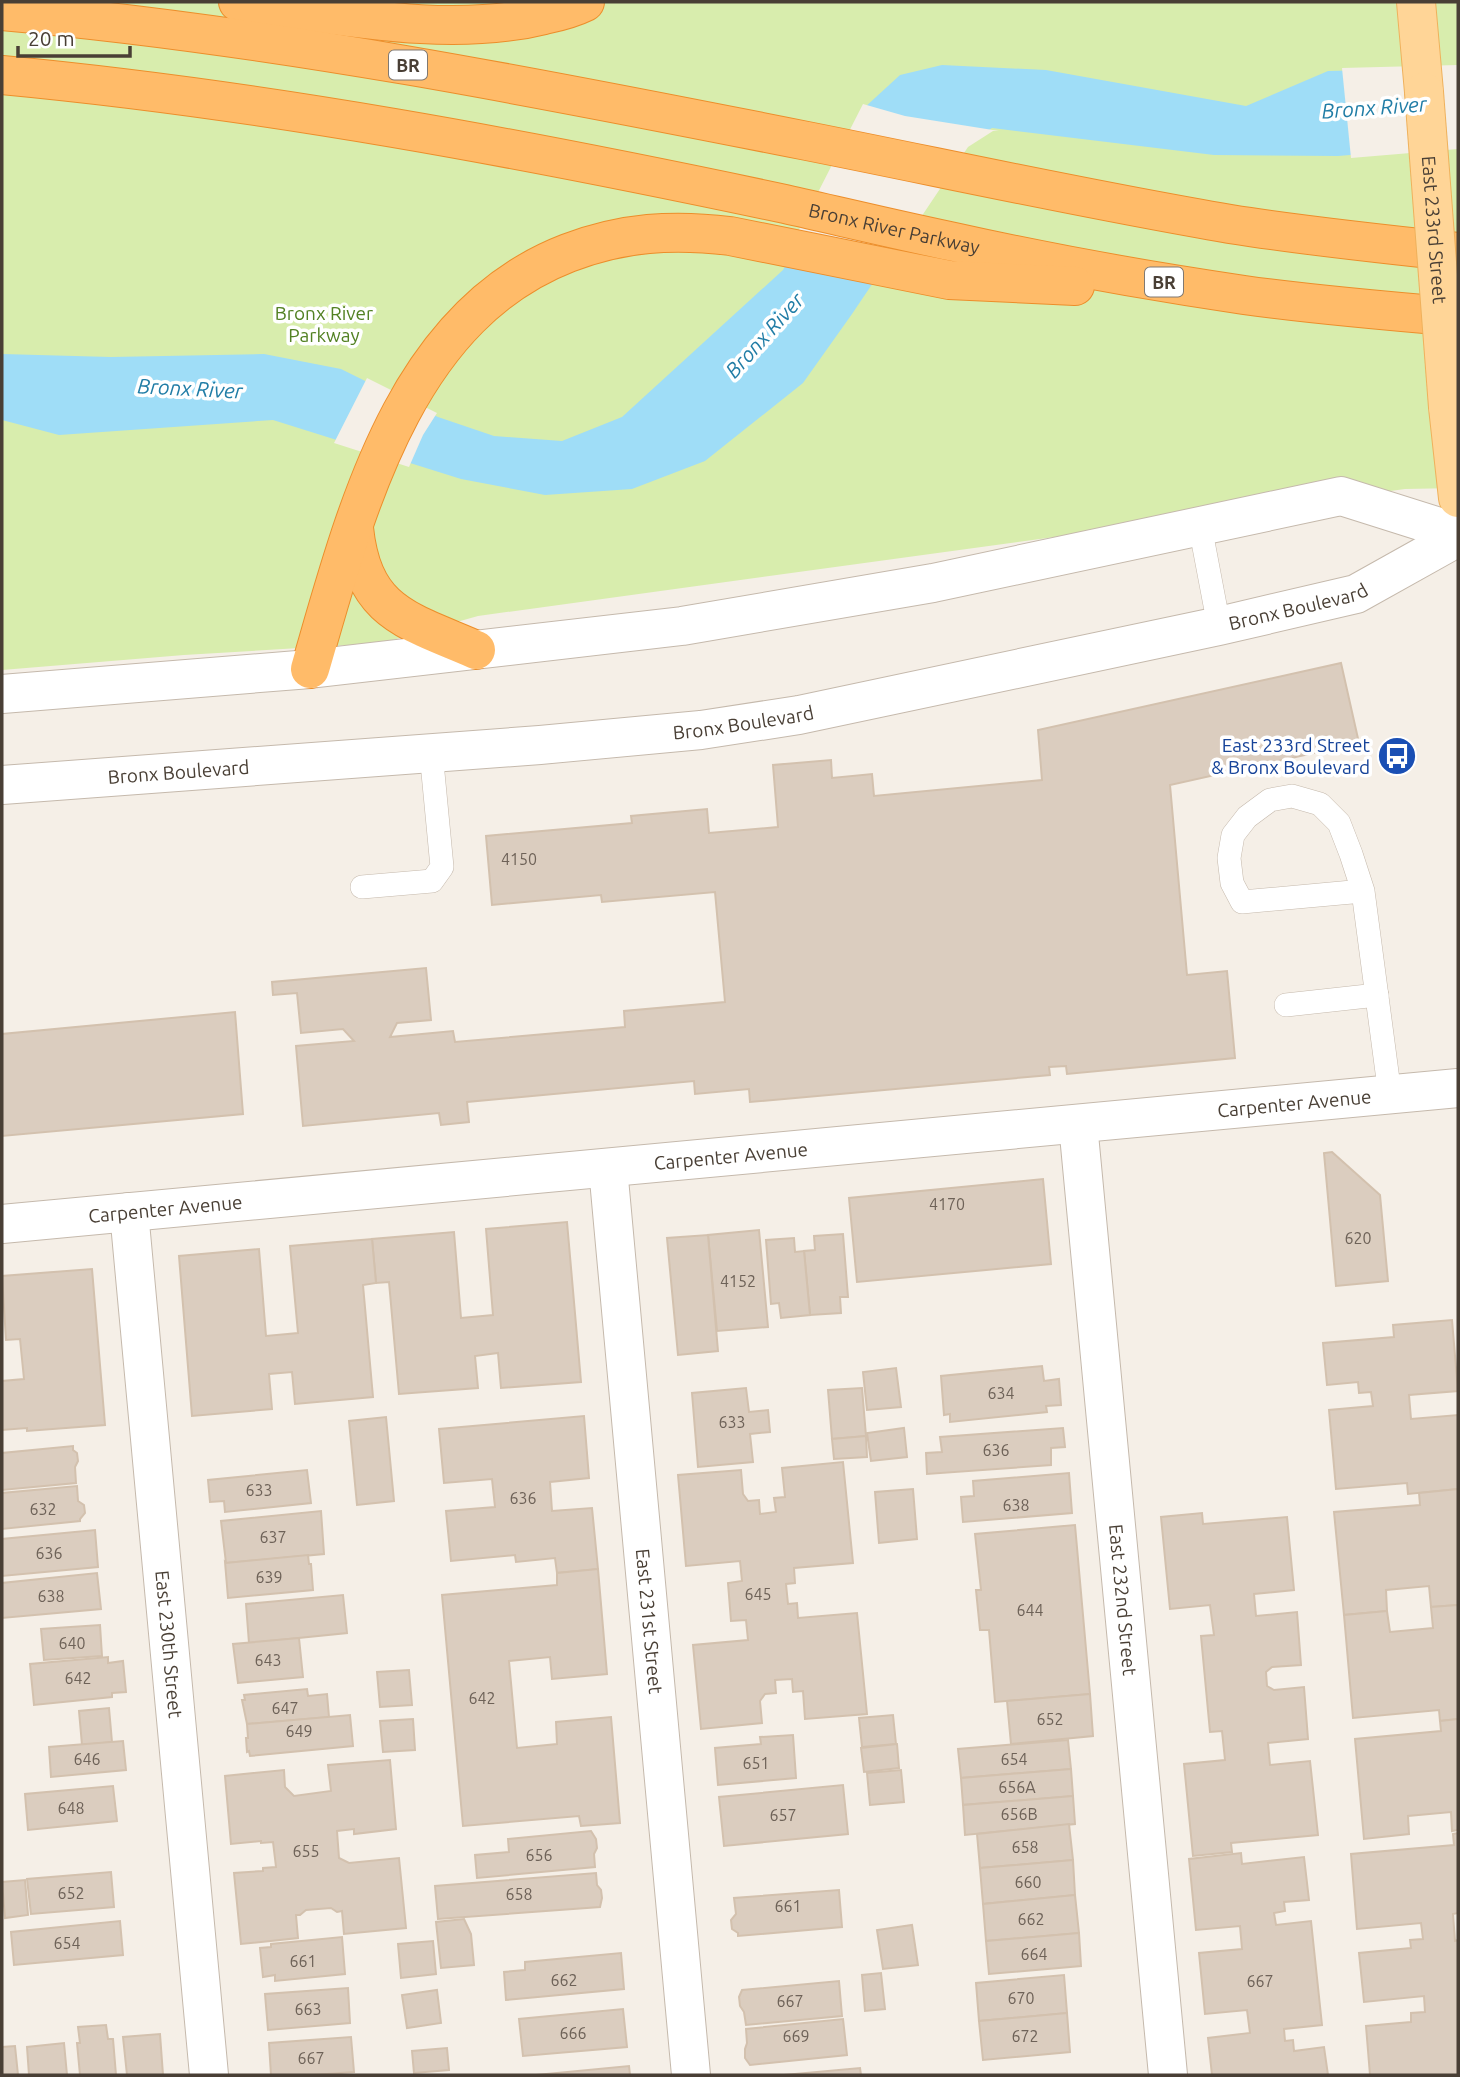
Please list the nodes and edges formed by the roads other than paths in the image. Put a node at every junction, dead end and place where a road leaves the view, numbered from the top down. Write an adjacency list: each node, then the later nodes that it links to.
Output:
1 (238, 2): 2 (highway)
2 (585, 2)
3 (1416, 2): 9 (main road, East 233rd Street, bridge)
4 (2, 11): 6 (highway, BR)
5 (2, 75): 7 (highway, Bronx River Parkway / BR)
6 (1458, 252)
7 (1246, 295): 8 (highway, Bronx River Parkway / BR); 11 (highway)
8 (1458, 317)
9 (1458, 498)
10 (1200, 526): 12 (street, Bronx Boulevard); 13 (lane); 14 (street, Bronx Boulevard)
11 (354, 527): 14 (highway); 15 (highway)
12 (1458, 535): 13 (street, Bronx Boulevard)
13 (1219, 625): 17 (street, Bronx Boulevard)
14 (476, 650): 15 (street, Bronx Boulevard)
15 (310, 669): 16 (street, Bronx Boulevard)
16 (2, 695)
17 (431, 752): 18 (street, Bronx Boulevard); 19 (lane)
18 (2, 785)
19 (362, 887)
20 (1363, 891): 20 (lane); 21 (lane)
21 (1377, 995): 22 (lane); 24 (lane)
22 (1286, 1005)
23 (1458, 1088): 24 (street, Carpenter Avenue)
24 (1390, 1095): 25 (street, Carpenter Avenue)
25 (1078, 1124): 26 (street, Carpenter Avenue); 31 (street, East 232nd Street)
26 (608, 1168): 27 (street, Carpenter Avenue); 30 (street, East 231st Street)
27 (129, 1212): 28 (street, Carpenter Avenue); 29 (street, East 230th Street)
28 (2, 1224)
29 (209, 2075)
30 (691, 2075)
31 (1168, 2075)

